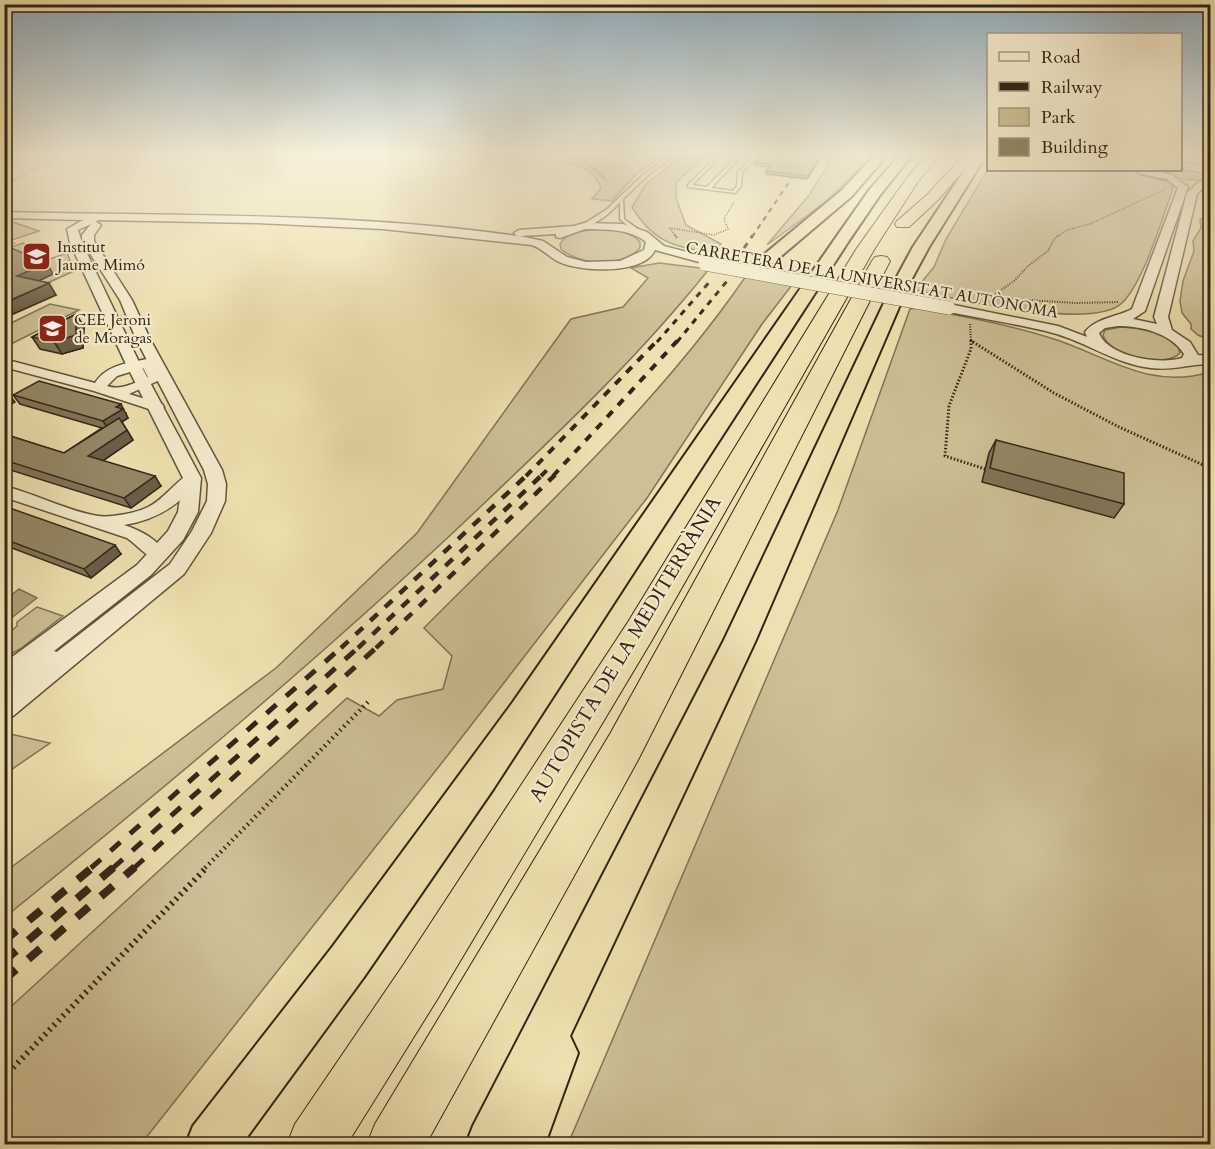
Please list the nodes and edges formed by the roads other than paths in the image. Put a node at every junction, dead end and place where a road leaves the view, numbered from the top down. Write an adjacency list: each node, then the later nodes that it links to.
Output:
1 (613, 208): 18 (lane)
2 (622, 208): 19 (lane)
3 (830, 208): 25 (highway)
4 (864, 208): 52 (highway)
5 (894, 208): 20 (highway)
6 (910, 208): 20 (highway, AUTOPISTA DE LA MEDITERRÀNIA)
7 (915, 208): 20 (highway, AUTOPISTA DE LA MEDITERRÀNIA)
8 (923, 208): 20 (highway)
9 (927, 208): 20 (highway)
10 (956, 208): 20 (highway)
11 (1175, 208): 28 (street)
12 (1188, 208): 30 (street)
13 (4, 210): 14 (street)
14 (38, 211): 16 (street); 17 (street)
15 (4, 215): 17 (street); 26 (street)
16 (140, 216): 17 (street); 18 (street); 22 (street, CARRETERA DE LA UNIVERSITAT AUTÒNOMA); 31 (street)
17 (96, 218): 26 (street); 31 (street)
18 (578, 228): 19 (street); 22 (street)
19 (638, 232): 21 (street, CARRETERA DE LA UNIVERSITAT AUTÒNOMA)
20 (897, 237): 51 (highway); 53 (highway, AUTOPISTA DE LA MEDITERRÀNIA); 54 (highway, AUTOPISTA DE LA MEDITERRÀNIA)
21 (651, 243): 23 (street); 24 (street, CARRETERA DE LA UNIVERSITAT AUTÒNOMA)
22 (549, 249): 23 (street, CARRETERA DE LA UNIVERSITAT AUTÒNOMA)
23 (631, 262): 24 (street, CARRETERA DE LA UNIVERSITAT AUTÒNOMA)
24 (708, 263): 25 (street, CARRETERA DE LA UNIVERSITAT AUTÒNOMA, bridge); 27 (street, CARRETERA DE LA UNIVERSITAT AUTÒNOMA, bridge)
25 (749, 268): 27 (street, CARRETERA DE LA UNIVERSITAT AUTÒNOMA, bridge)
26 (93, 281): 38 (street)
27 (949, 306): 29 (street, CARRETERA DE LA UNIVERSITAT AUTÒNOMA); 33 (street, CARRETERA DE LA UNIVERSITAT AUTÒNOMA)
28 (1117, 322): 29 (street, CARRETERA DE LA UNIVERSITAT AUTÒNOMA); 30 (street)
29 (1102, 324): 33 (street)
30 (1166, 332): 32 (street)
31 (142, 335): 38 (street); 41 (street)
32 (1182, 341): 34 (street); 35 (street)
33 (1103, 348): 35 (street, CARRETERA DE LA UNIVERSITAT AUTÒNOMA)
34 (1210, 349)
35 (1188, 360): 36 (street, CARRETERA DE LA UNIVERSITAT AUTÒNOMA)
36 (1210, 360)
37 (4, 363): 40 (street)
38 (141, 365): 39 (street); 40 (street)
39 (150, 381): 40 (street); 41 (street); 42 (street)
40 (105, 391): 42 (street)
41 (180, 404): 47 (street)
42 (157, 408): 43 (street)
43 (192, 478): 45 (street); 46 (street)
44 (4, 491): 45 (street)
45 (96, 522): 46 (street)
46 (158, 555): 48 (street)
47 (139, 601): 49 (street); 50 (street)
48 (4, 677)
49 (4, 688)
50 (4, 708)
51 (602, 925): 55 (highway); 56 (highway)
52 (211, 1144)
53 (315, 1144)
54 (395, 1144)
55 (491, 1144)
56 (520, 1144)

